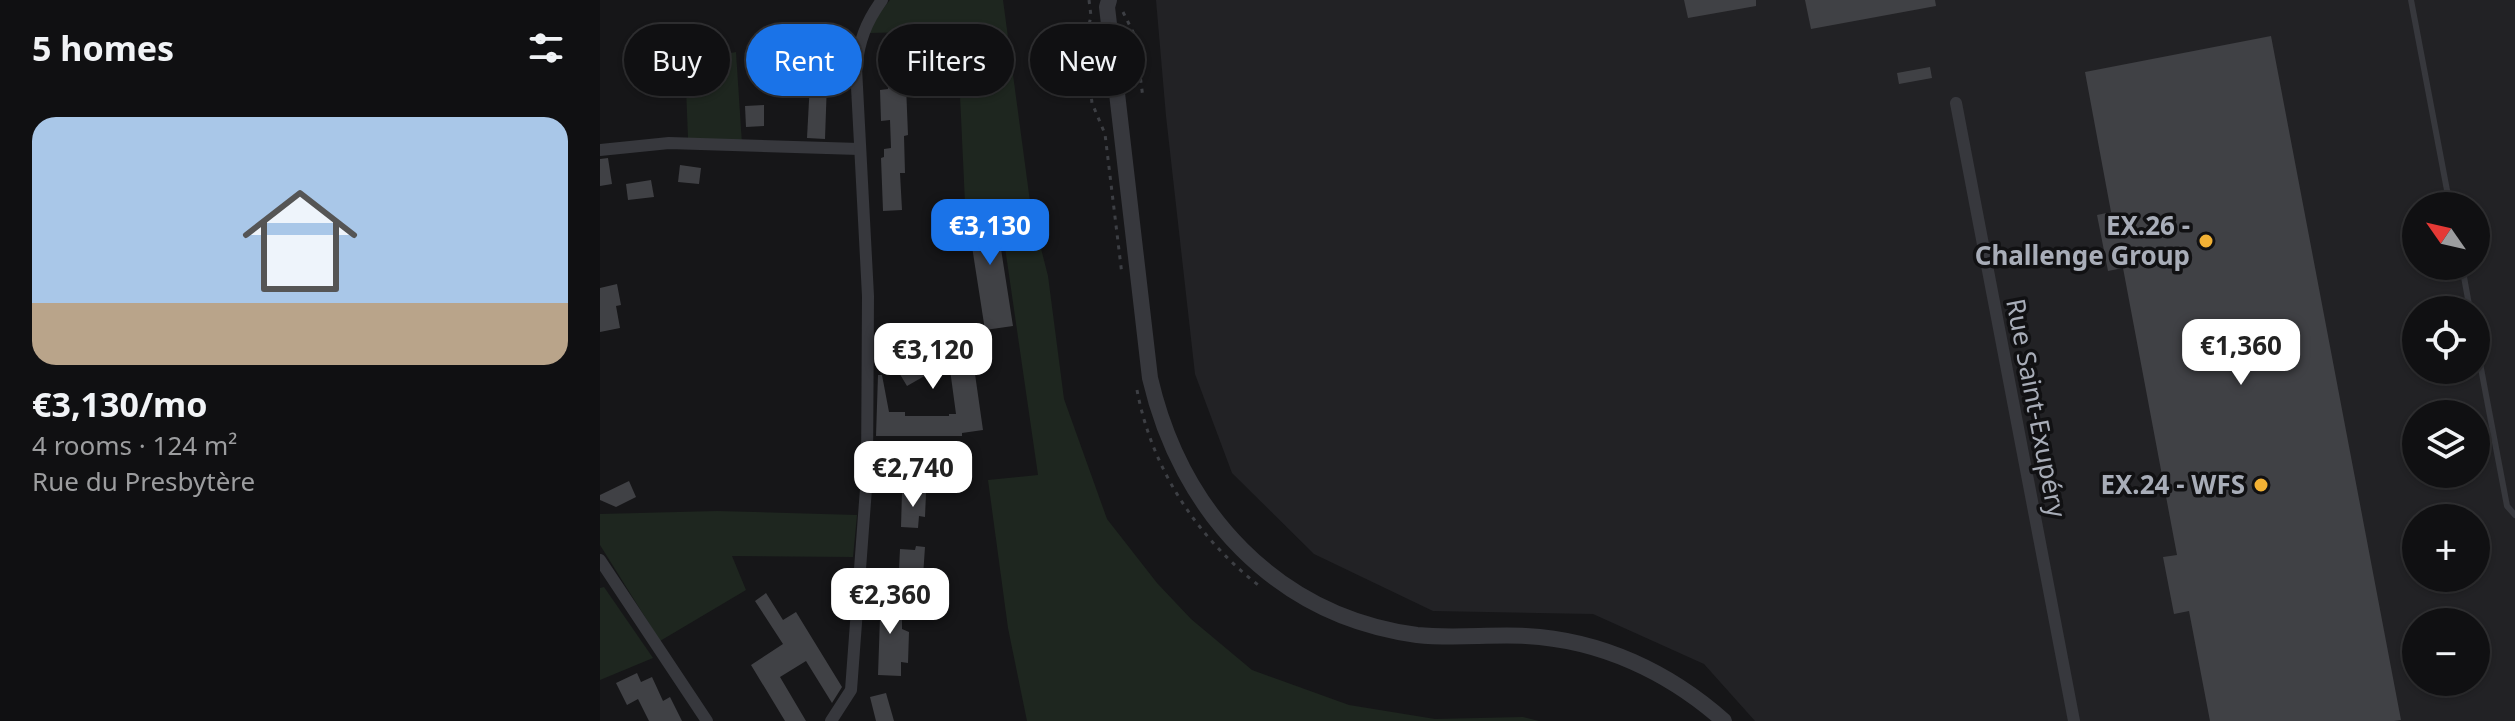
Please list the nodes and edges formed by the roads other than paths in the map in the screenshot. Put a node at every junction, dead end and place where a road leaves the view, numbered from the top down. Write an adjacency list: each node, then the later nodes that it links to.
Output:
1 (882, 0): 5 (street)
2 (2411, 0): 7 (lane)
3 (1109, 2): 13 (street)
4 (1956, 103): 14 (street, Rue Saint-Exupéry)
5 (859, 149): 6 (street); 12 (street)
6 (600, 150)
7 (2447, 192)
8 (2484, 384): 9 (lane)
9 (2515, 515)
10 (600, 560): 11 (street)
11 (707, 721)
12 (831, 721)
13 (1724, 721)
14 (2074, 721)

